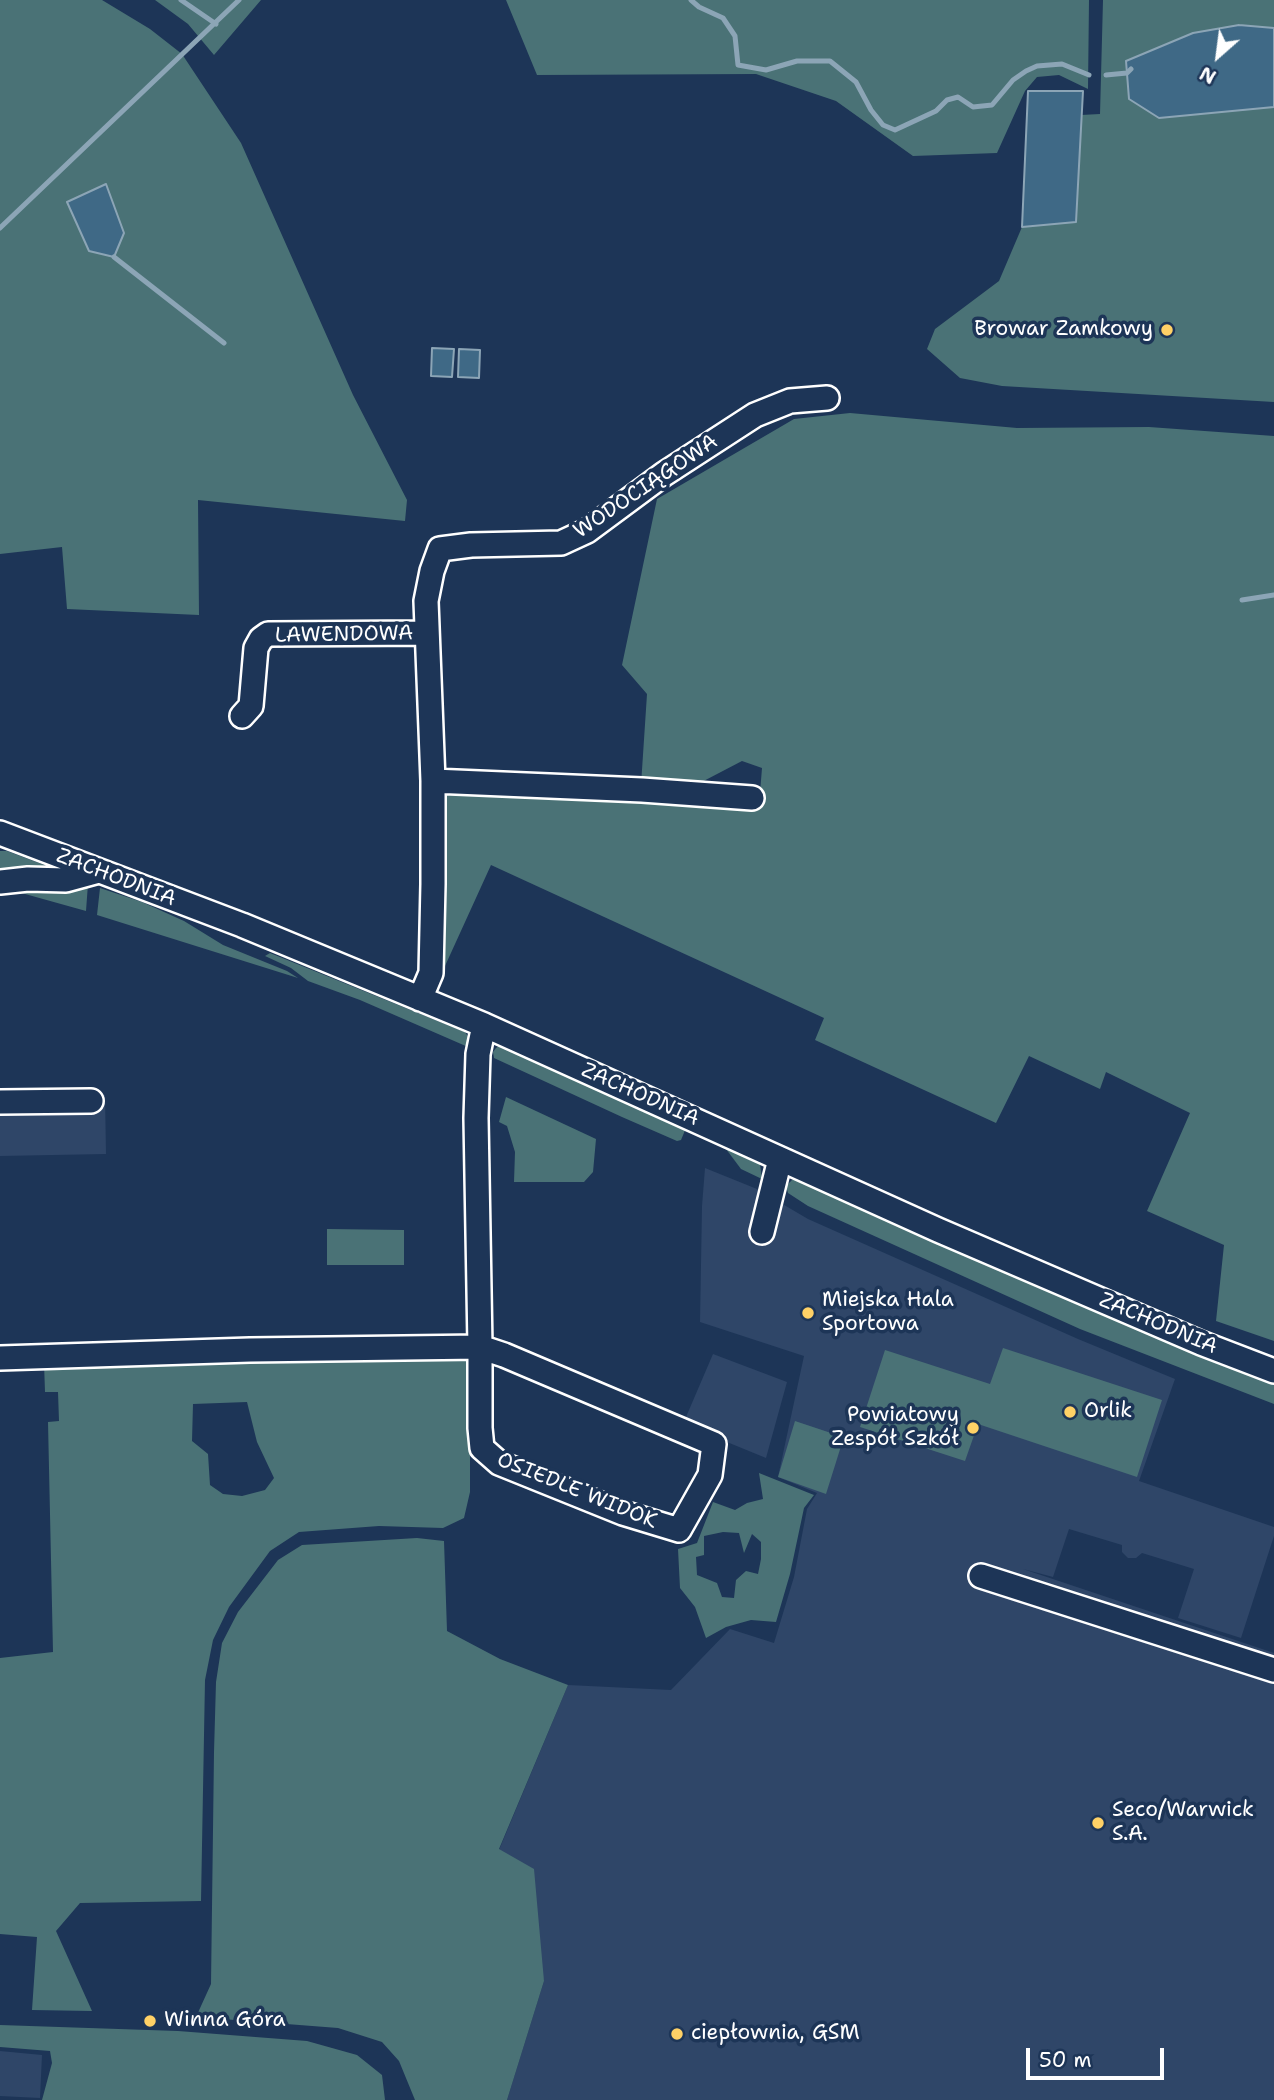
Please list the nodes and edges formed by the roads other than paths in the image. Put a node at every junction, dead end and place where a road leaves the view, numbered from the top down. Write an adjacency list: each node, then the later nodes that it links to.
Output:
1 (827, 398): 2 (street, WODOCIĄGOWA)
2 (427, 634): 3 (street, LAWENDOWA); 4 (street, WODOCIĄGOWA)
3 (242, 716)
4 (433, 781): 5 (street); 9 (street, WODOCIĄGOWA)
5 (752, 798)
6 (0, 833): 7 (street, ZACHODNIA)
7 (99, 871): 8 (street); 9 (street, ZACHODNIA)
8 (0, 882)
9 (420, 999): 10 (street, ZACHODNIA)
10 (484, 1026): 13 (street, ZACHODNIA); 15 (street, OSIEDLE WIDOK)
11 (92, 1101): 12 (street)
12 (0, 1102)
13 (780, 1158): 14 (street); 17 (street, ZACHODNIA)
14 (762, 1232)
15 (480, 1347): 15 (street, OSIEDLE WIDOK); 16 (street, OSIEDLE WIDOK)
16 (0, 1358)
17 (1274, 1371)
18 (981, 1576): 19 (street)
19 (1273, 1669)

